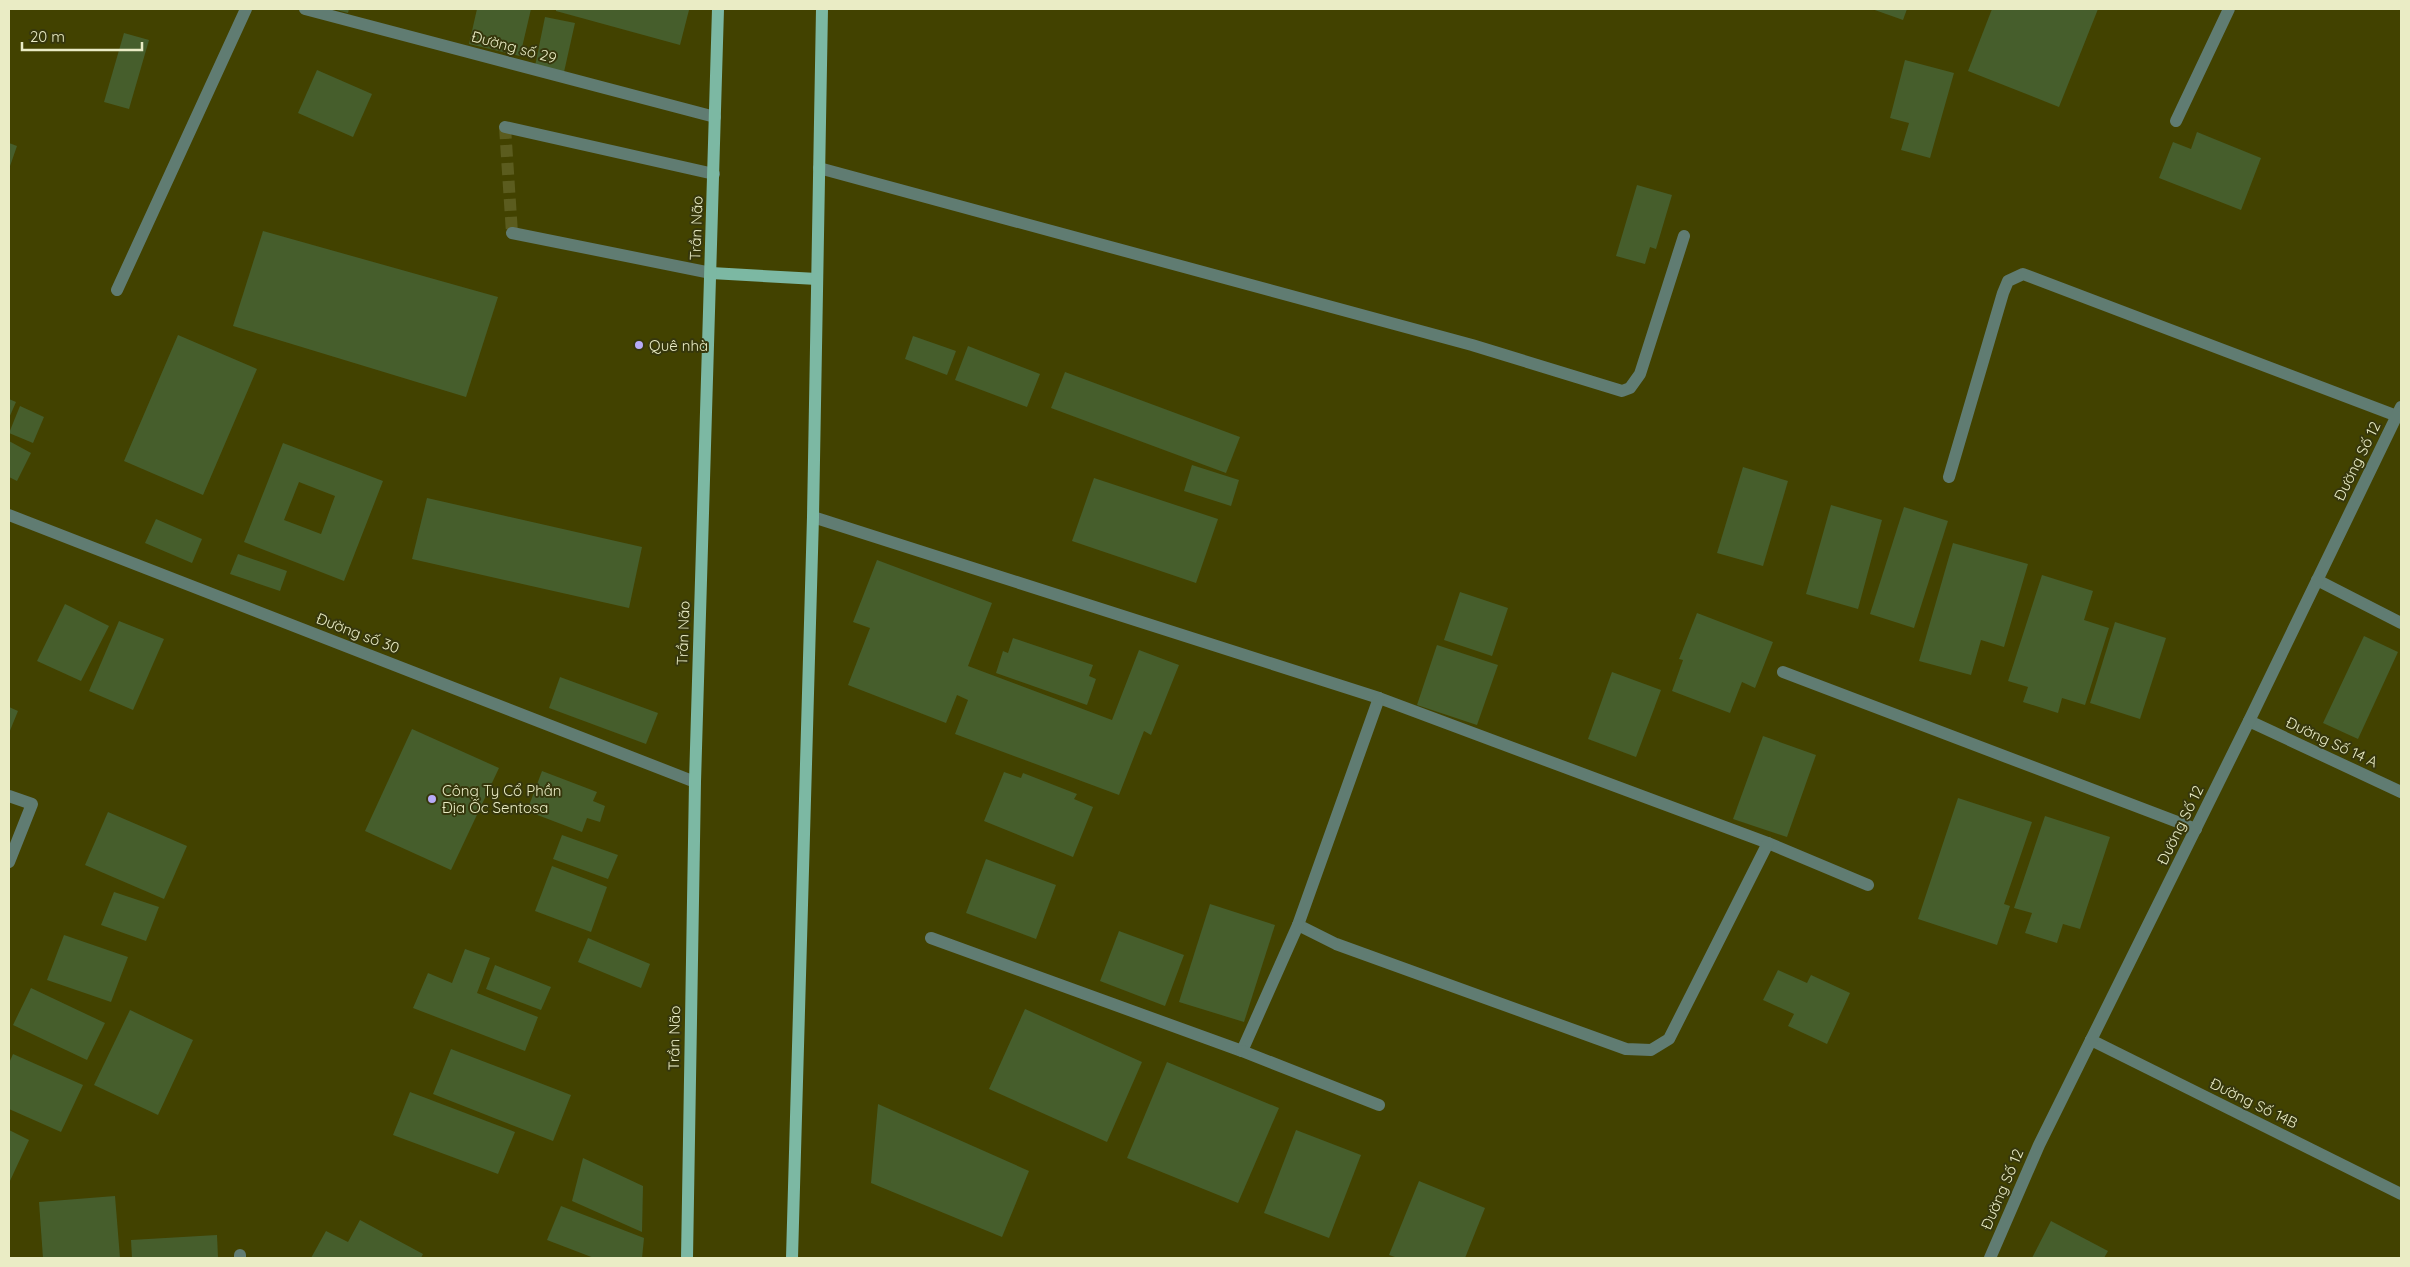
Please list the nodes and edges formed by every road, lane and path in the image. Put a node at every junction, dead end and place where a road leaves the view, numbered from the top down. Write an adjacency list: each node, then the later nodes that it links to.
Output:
1 (246, 9): 15 (street)
2 (305, 9): 6 (street, Đường số 29)
3 (718, 9): 6 (main road, Trần Não)
4 (822, 9): 9 (main road)
5 (2229, 9): 7 (street)
6 (715, 117): 10 (main road, Trần Não)
7 (2176, 121)
8 (505, 127): 10 (street)
9 (819, 168): 12 (street); 14 (main road)
10 (714, 174): 13 (main road, Trần Não)
11 (512, 233): 13 (street)
12 (1684, 236)
13 (711, 273): 14 (main road); 25 (main road, Trần Não)
14 (817, 279): 19 (main road)
15 (117, 290)
16 (2399, 411): 17 (street); 20 (street, Đường Số 12)
17 (1949, 477)
18 (9, 514): 25 (street, Đường số 30)
19 (813, 517): 23 (street); 39 (main road)
20 (2317, 580): 21 (street); 24 (street, Đường Số 12)
21 (2401, 623)
22 (1783, 672): 28 (street)
23 (1379, 698): 29 (street); 32 (street)
24 (2249, 721): 26 (street, Đường Số 14 A); 28 (street, Đường Số 12)
25 (695, 782): 38 (main road, Trần Não)
26 (2401, 792)
27 (9, 796): 30 (street)
28 (2196, 829): 34 (street, Đường Số 12)
29 (1768, 843): 31 (street); 32 (street)
30 (9, 862)
31 (1868, 885)
32 (1298, 925): 35 (street)
33 (931, 938): 35 (street)
34 (2091, 1040): 37 (street, Đường Số 14B); 40 (street, Đường Số 12)
35 (1242, 1051): 36 (street)
36 (1379, 1105)
37 (2401, 1194)
38 (687, 1258)
39 (792, 1258)
40 (1990, 1258)

